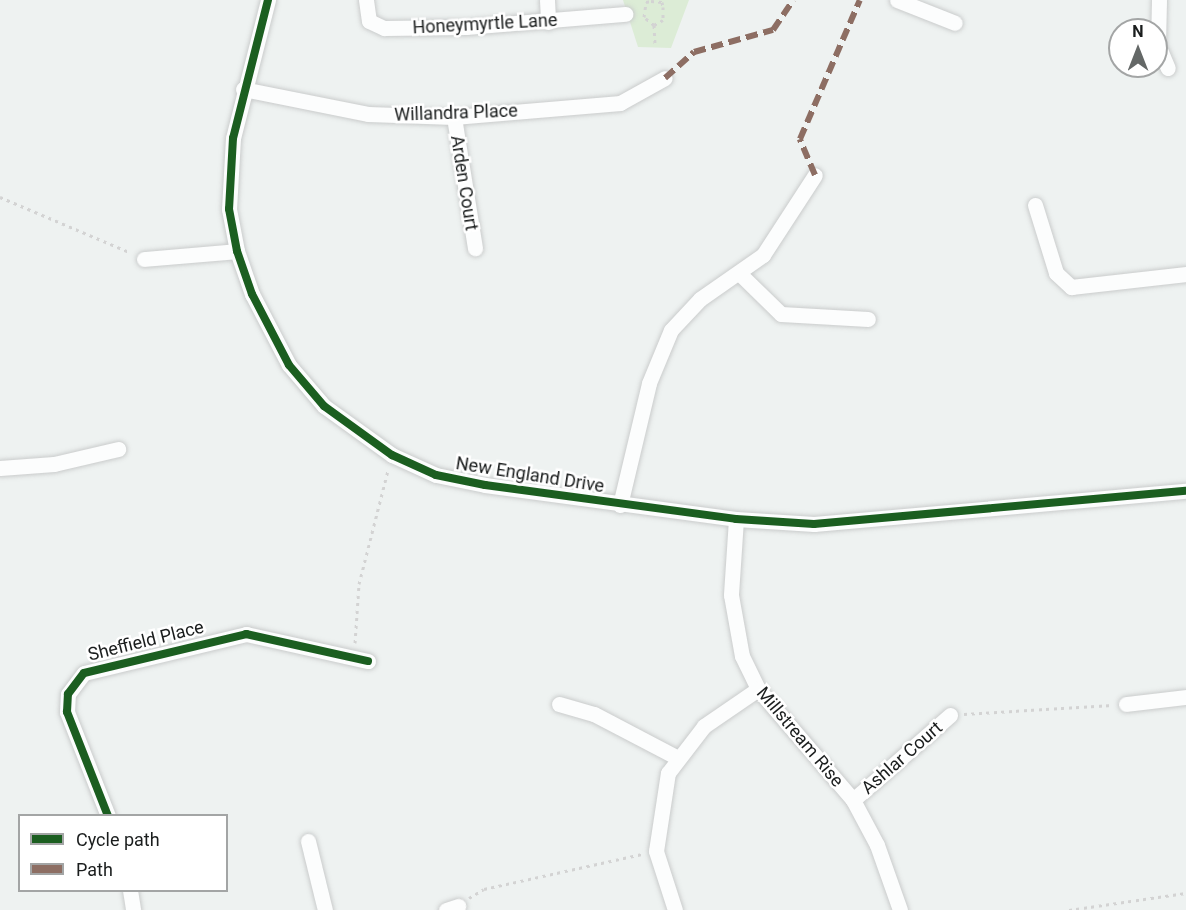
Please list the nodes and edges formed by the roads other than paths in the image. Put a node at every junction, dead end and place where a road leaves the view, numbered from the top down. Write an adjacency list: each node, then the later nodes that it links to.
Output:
1 (268, 0): 11 (street, New England Drive)
2 (366, 0): 8 (street, Honeymyrtle Lane)
3 (547, 0): 8 (street)
4 (897, 0): 9 (street)
5 (1159, 0): 7 (street)
6 (626, 14): 8 (street, Honeymyrtle Lane)
7 (1159, 18)
8 (548, 22)
9 (955, 23)
10 (665, 78): 12 (street, Willandra Place)
11 (243, 88): 12 (street, Willandra Place); 16 (street, New England Drive)
12 (454, 117): 15 (street, Arden Court)
13 (816, 175): 19 (street)
14 (1035, 205): 18 (street)
15 (475, 248)
16 (237, 251): 17 (street); 24 (street, New England Drive)
17 (144, 259)
18 (1186, 274)
19 (741, 275): 20 (street); 24 (street)
20 (868, 319)
21 (118, 449): 22 (street)
22 (0, 468)
23 (1186, 491): 25 (street, New England Drive)
24 (620, 505): 25 (street, New England Drive)
25 (736, 519): 27 (street, Millstream Rise)
26 (361, 660): 34 (street, Sheffield Place)
27 (758, 689): 32 (street); 33 (street, Millstream Rise)
28 (1186, 697): 30 (street)
29 (559, 704): 32 (street)
30 (1126, 704)
31 (950, 715): 33 (street, Ashlar Court)
32 (676, 757): 39 (street)
33 (853, 800): 40 (street, Millstream Rise)
34 (107, 814)
35 (308, 841): 38 (street)
36 (130, 892): 37 (street)
37 (133, 910)
38 (325, 910)
39 (675, 910)
40 (900, 910)

